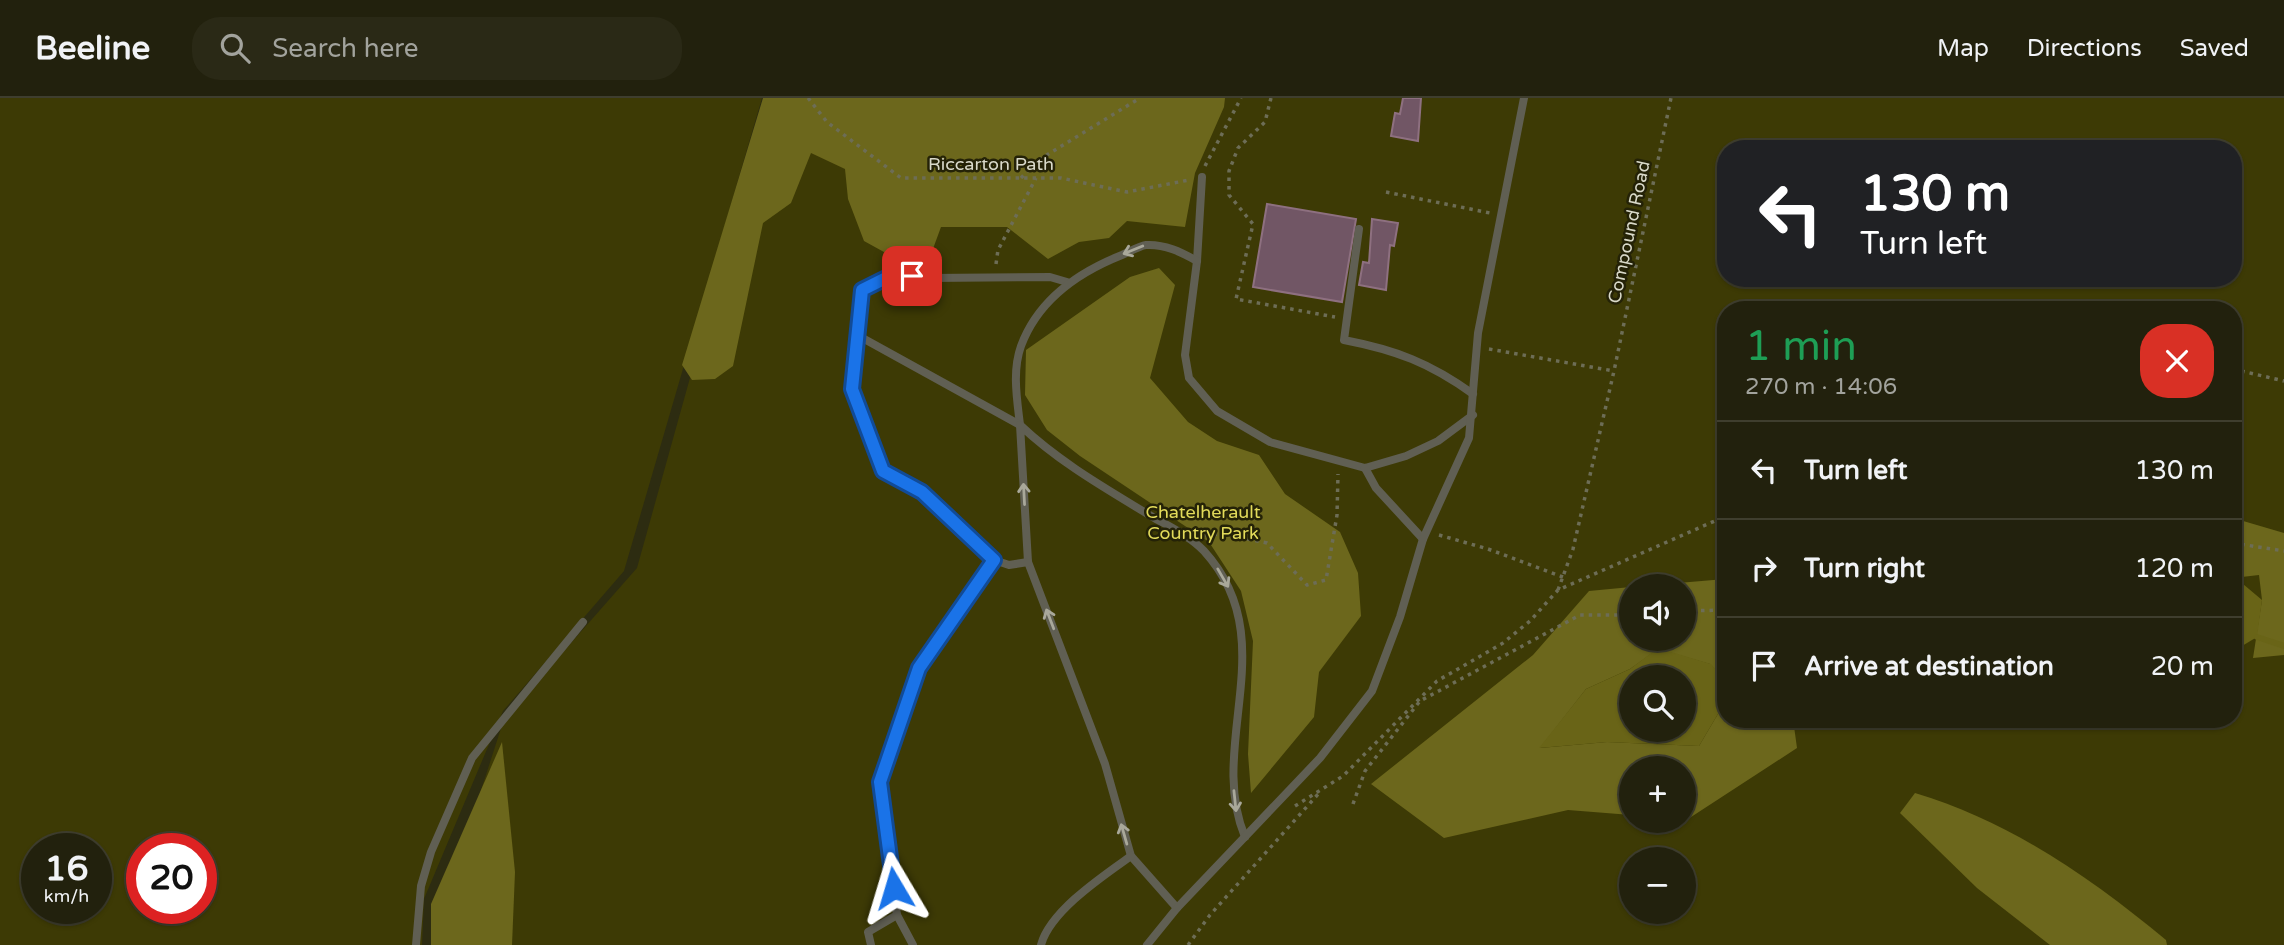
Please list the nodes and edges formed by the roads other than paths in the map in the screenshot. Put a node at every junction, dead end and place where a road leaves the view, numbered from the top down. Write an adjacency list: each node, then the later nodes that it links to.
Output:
1 (1524, 98): 7 (lane)
2 (1202, 177): 4 (lane)
3 (1359, 229): 7 (lane)
4 (1197, 261): 5 (lane, one-way to 5); 10 (lane)
5 (1067, 282): 6 (lane); 9 (lane)
6 (857, 335): 9 (lane); 12 (lane)
7 (1472, 394): 8 (lane)
8 (1473, 415): 10 (lane); 11 (lane)
9 (1020, 425): 13 (lane, one-way to 9); 15 (lane, one-way to 15)
10 (1365, 468): 11 (lane)
11 (1423, 538): 15 (lane)
12 (994, 560): 13 (lane); 18 (lane)
13 (1028, 562): 16 (lane, one-way to 13)
14 (583, 622): 19 (lane)
15 (1245, 837): 17 (lane)
16 (1130, 856): 17 (lane); 22 (lane)
17 (1177, 908): 23 (lane)
18 (897, 915): 20 (lane); 21 (lane)
19 (416, 945)
20 (871, 945)
21 (914, 945)
22 (1041, 945)
23 (1147, 945)

